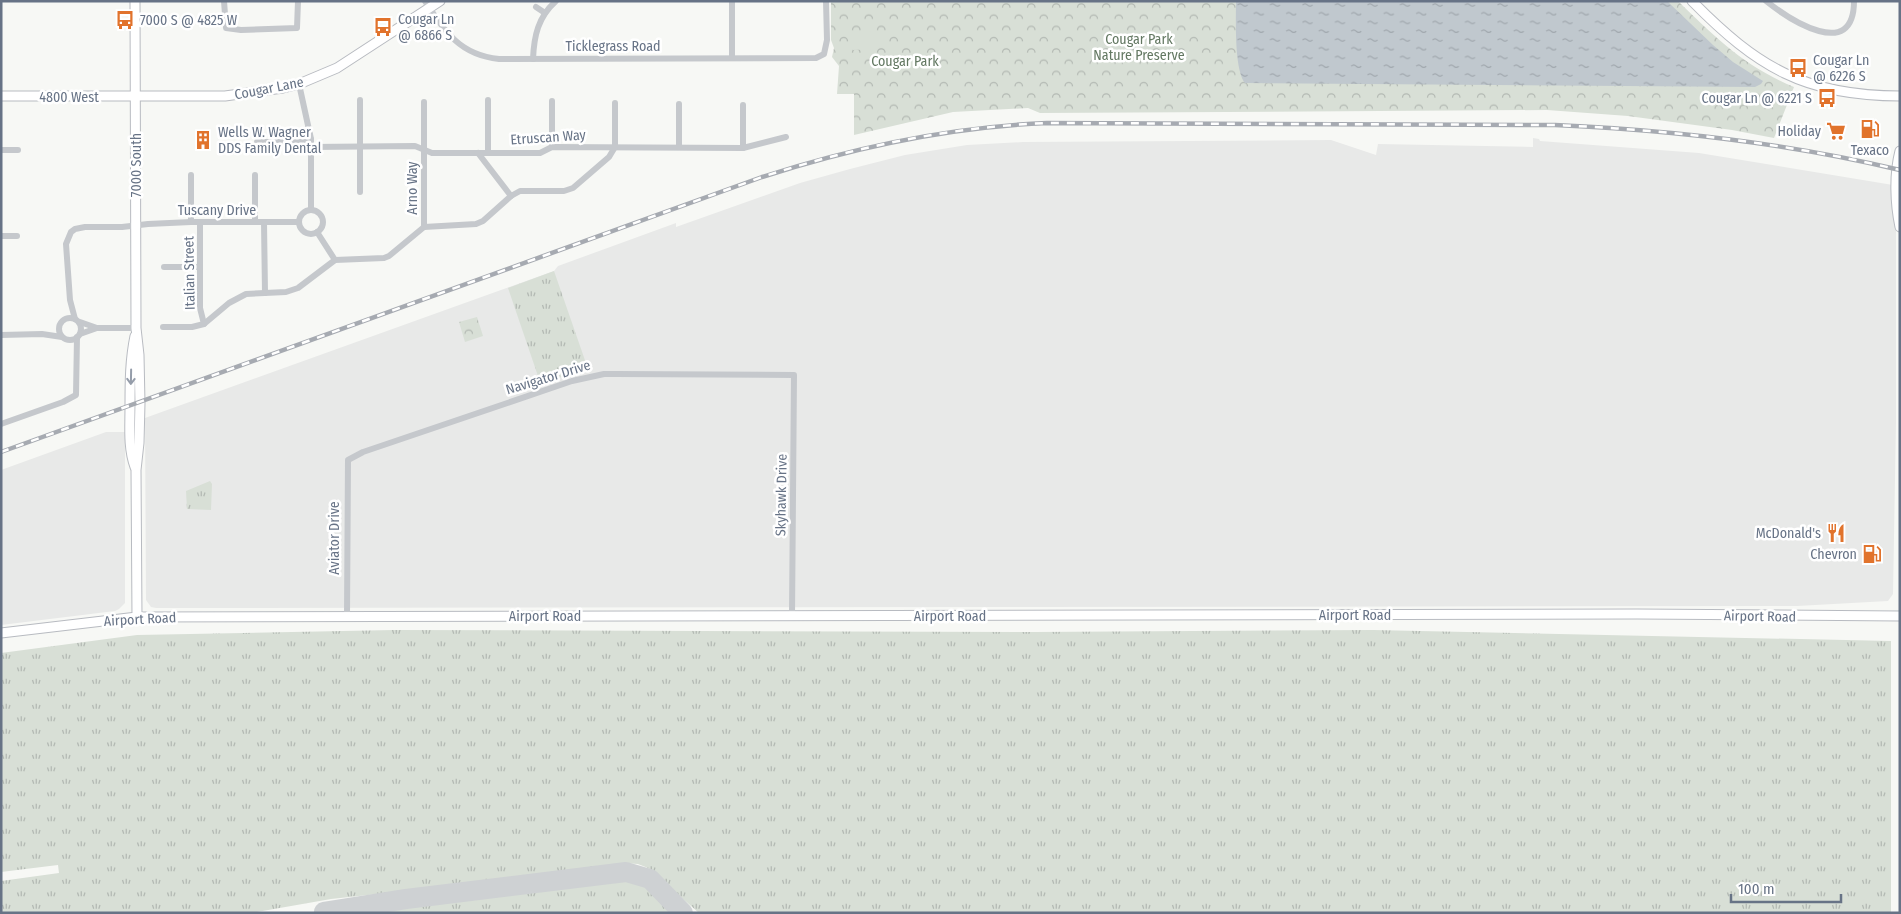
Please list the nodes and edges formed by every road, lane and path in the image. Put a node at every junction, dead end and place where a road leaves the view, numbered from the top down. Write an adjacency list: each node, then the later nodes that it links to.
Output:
1 (135, 1): 19 (street, 7000 South)
2 (224, 1): 3 (street)
3 (298, 1)
4 (440, 1): 11 (street, Cougar Lane)
5 (556, 1): 13 (street)
6 (732, 1): 14 (street)
7 (826, 1): 14 (street, Ticklegrass Road)
8 (1692, 1): 18 (street)
9 (1766, 1): 10 (street)
10 (1854, 1)
11 (427, 5): 15 (street, Ticklegrass Road); 16 (street, Cougar Lane)
12 (536, 7): 13 (street)
13 (545, 13): 15 (street)
14 (732, 58): 15 (street, Ticklegrass Road)
15 (533, 59)
16 (299, 84): 19 (street, Cougar Lane); 28 (street)
17 (1, 96): 19 (street, 4800 West)
18 (1900, 96)
19 (136, 97): 52 (street, 7000 South)
20 (360, 100): 30 (street)
21 (488, 100): 41 (street)
22 (424, 102): 36 (street, Arno Way)
23 (552, 102): 32 (street)
24 (615, 103): 33 (street)
25 (679, 104): 34 (street)
26 (743, 105): 35 (street)
27 (786, 136): 35 (street, Etruscan Way)
28 (311, 139): 29 (street); 31 (street)
29 (257, 142)
30 (360, 146): 31 (street, Etruscan Way); 36 (street, Etruscan Way); 44 (street)
31 (311, 147): 46 (street)
32 (552, 147): 33 (street, Etruscan Way); 41 (street, Etruscan Way)
33 (615, 147): 34 (street, Etruscan Way); 45 (street)
34 (679, 147): 35 (street, Etruscan Way)
35 (743, 148)
36 (424, 149): 40 (street, Etruscan Way); 53 (street, Arno Way)
37 (1, 150): 38 (street)
38 (18, 150)
39 (1900, 151): 54 (street)
40 (478, 153): 41 (street, Etruscan Way); 45 (street)
41 (488, 153)
42 (191, 175): 47 (street)
43 (255, 175): 49 (street)
44 (360, 192)
45 (512, 196): 53 (street)
46 (311, 209): 51 (street); 55 (street)
47 (191, 222): 48 (street, Tuscany Drive); 52 (street, Tuscany Drive)
48 (200, 222): 49 (street, Tuscany Drive); 60 (street, Italian Street)
49 (254, 222): 50 (street, Tuscany Drive)
50 (264, 222): 51 (street, Tuscany Drive); 61 (street)
51 (298, 222): 55 (street)
52 (136, 226): 62 (street, Tuscany Drive); 69 (street, 7000 South)
53 (424, 227): 58 (street)
54 (1900, 227)
55 (317, 232): 58 (street)
56 (1, 236): 57 (street)
57 (17, 236)
58 (335, 260): 61 (street)
59 (164, 267): 60 (street)
60 (200, 267): 65 (street, Italian Street)
61 (265, 293): 65 (street)
62 (70, 300): 63 (street); 64 (street)
63 (63, 320): 64 (street); 66 (street)
64 (77, 321): 68 (street); 72 (street)
65 (204, 324): 67 (street)
66 (59, 326): 70 (street); 73 (street)
67 (163, 327)
68 (97, 328): 69 (street); 72 (street)
69 (136, 328): 81 (street, 7000 South)
70 (42, 334): 71 (street); 73 (street)
71 (1, 335)
72 (78, 336): 73 (street); 74 (street)
73 (65, 338): 74 (street)
74 (77, 353): 76 (street)
75 (794, 375): 77 (street, Navigator Drive); 79 (street, Skyhawk Drive)
76 (1, 424)
77 (348, 460): 78 (street, Aviator Drive)
78 (347, 616): 79 (street, Airport Road); 81 (street, Airport Road)
79 (792, 616): 80 (street, Airport Road)
80 (1900, 616)
81 (137, 617): 82 (street, Airport Road)
82 (1, 633)

